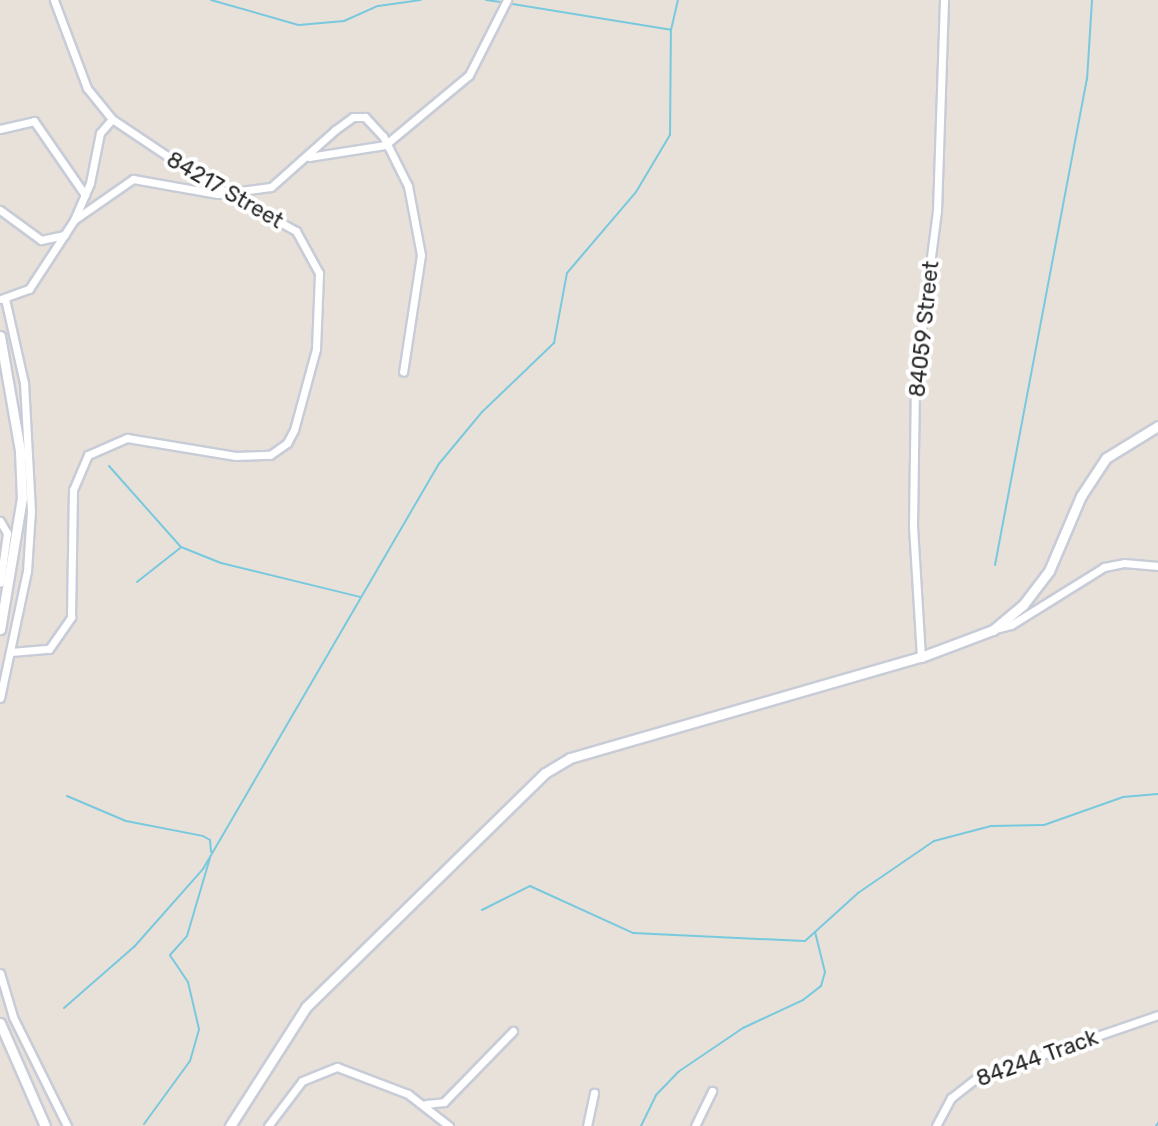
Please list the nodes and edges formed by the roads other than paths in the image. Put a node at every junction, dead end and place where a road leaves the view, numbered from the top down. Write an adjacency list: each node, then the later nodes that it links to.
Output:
1 (54, 0): 4 (street, 84217 Street)
2 (507, 0): 6 (street)
3 (944, 0): 24 (street, 84059 Street)
4 (112, 119): 8 (street); 9 (street, 84217 Street)
5 (0, 129): 8 (street)
6 (385, 145): 7 (street); 7 (street); 15 (street)
7 (307, 157): 9 (street)
8 (85, 195): 11 (street)
9 (233, 195): 11 (street); 23 (street, 84217 Street)
10 (0, 210): 12 (street)
11 (74, 220): 12 (street)
12 (64, 235): 13 (street)
13 (2, 299): 23 (street)
14 (0, 336): 20 (street)
15 (403, 372)
16 (1158, 426): 22 (street)
17 (0, 521): 19 (street)
18 (1158, 566): 22 (street)
19 (0, 583)
20 (2, 609): 21 (street)
21 (0, 629)
22 (993, 630): 24 (street)
23 (11, 652): 25 (street)
24 (921, 657): 35 (street)
25 (0, 698)
26 (0, 975): 34 (street)
27 (1158, 1015): 40 (street, 84244 Track)
28 (0, 1023): 33 (street)
29 (513, 1031): 32 (street)
30 (712, 1091): 39 (street)
31 (594, 1093): 38 (street)
32 (423, 1103): 36 (street); 37 (street)
33 (45, 1126)
34 (67, 1126)
35 (230, 1126)
36 (268, 1126)
37 (449, 1126)
38 (587, 1126)
39 (695, 1126)
40 (936, 1126)

